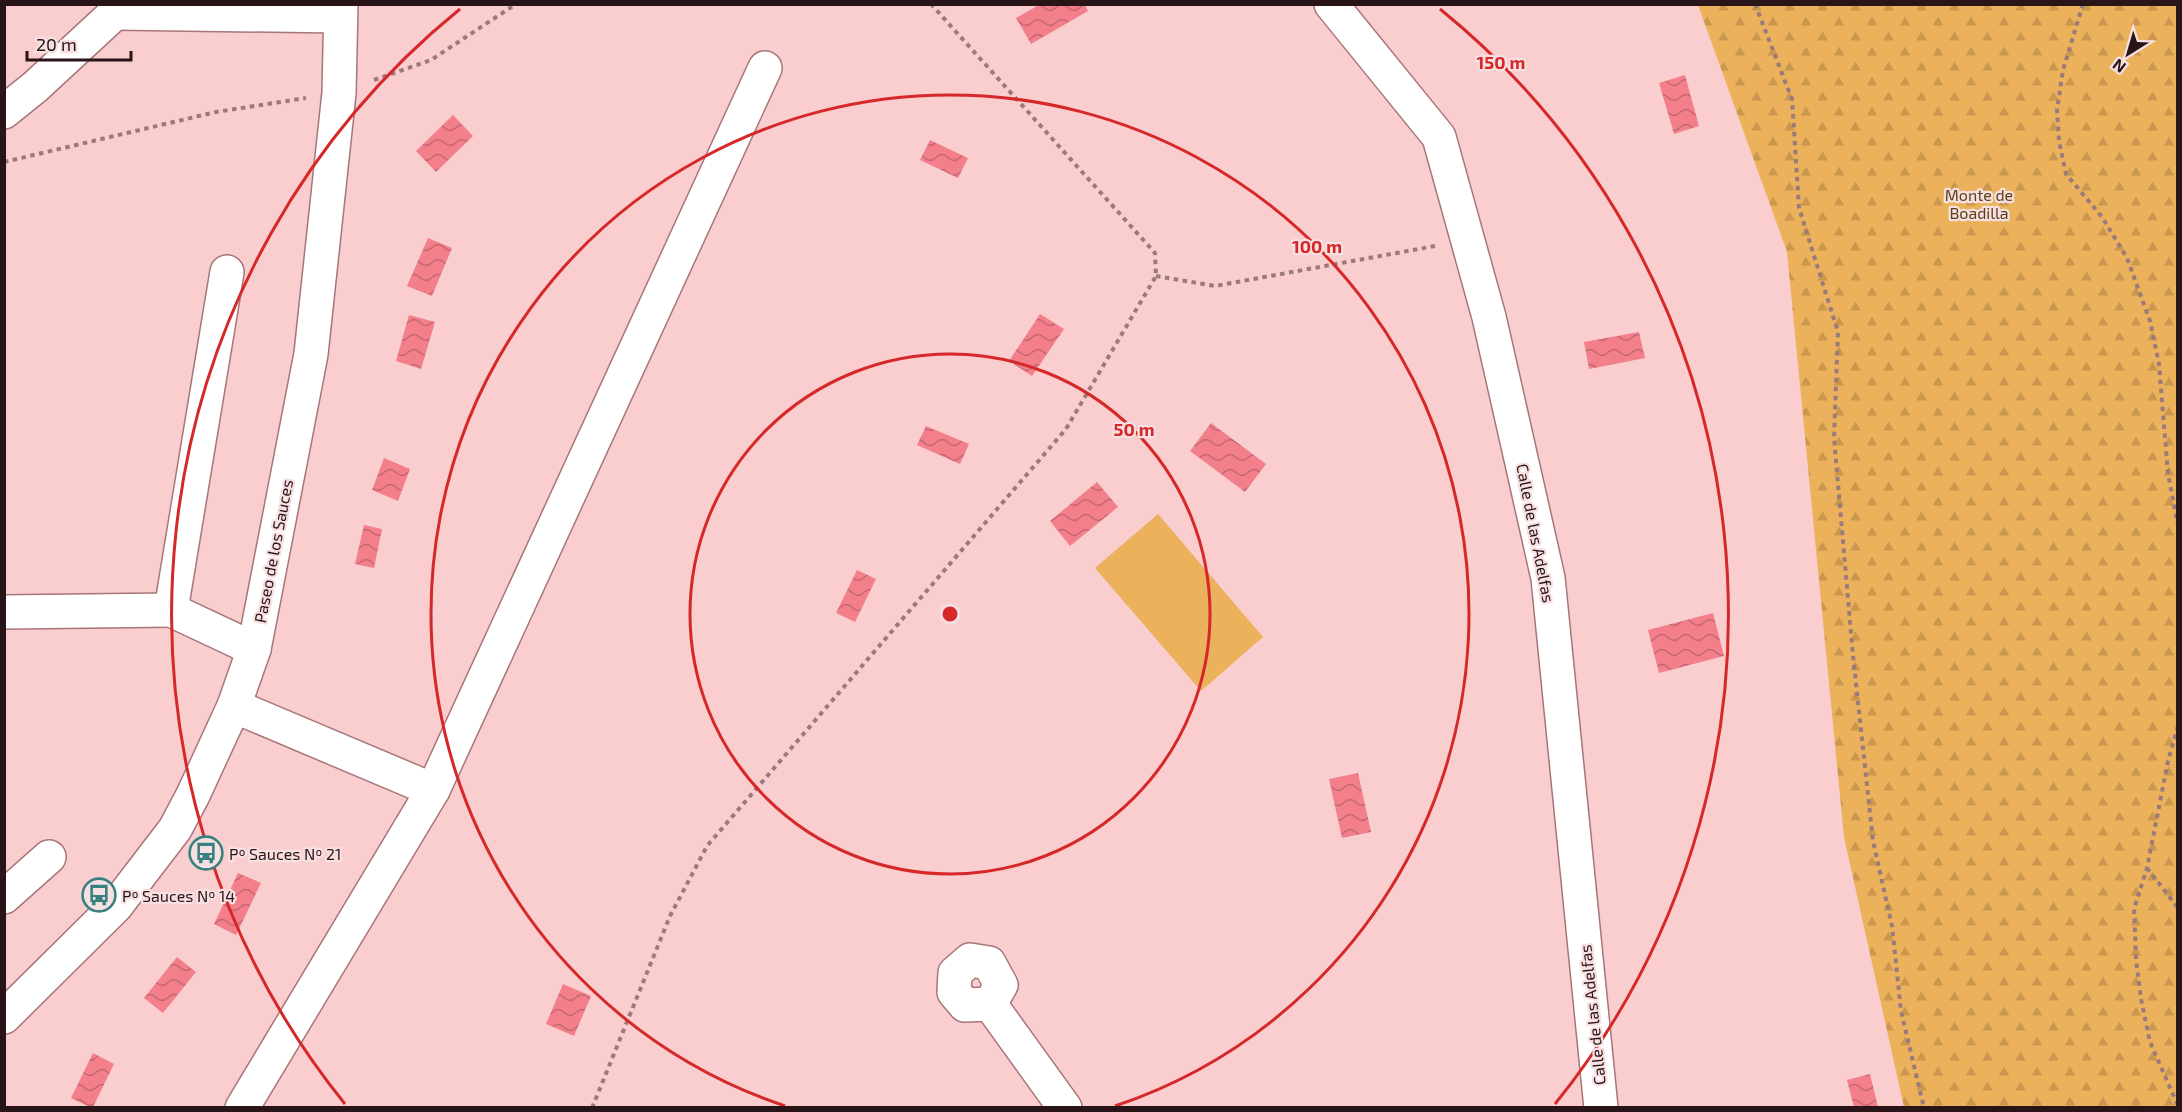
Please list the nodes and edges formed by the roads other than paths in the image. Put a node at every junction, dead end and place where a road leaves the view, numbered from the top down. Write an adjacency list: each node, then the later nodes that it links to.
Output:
1 (1332, 4): 18 (street, Calle de las Adelfas)
2 (115, 9): 3 (street); 5 (street)
3 (340, 10): 9 (street, Paseo de los Sauces)
4 (765, 68): 11 (street)
5 (4, 112)
6 (227, 272): 7 (street)
7 (171, 610): 8 (street); 9 (street)
8 (4, 612)
9 (254, 649): 10 (street, Paseo de los Sauces)
10 (234, 706): 11 (street); 15 (street, Paseo de los Sauces)
11 (433, 790): 16 (street)
12 (49, 857): 13 (street)
13 (4, 897)
14 (990, 1004): 17 (street)
15 (4, 1017)
16 (242, 1107)
17 (1065, 1107)
18 (1601, 1107)

